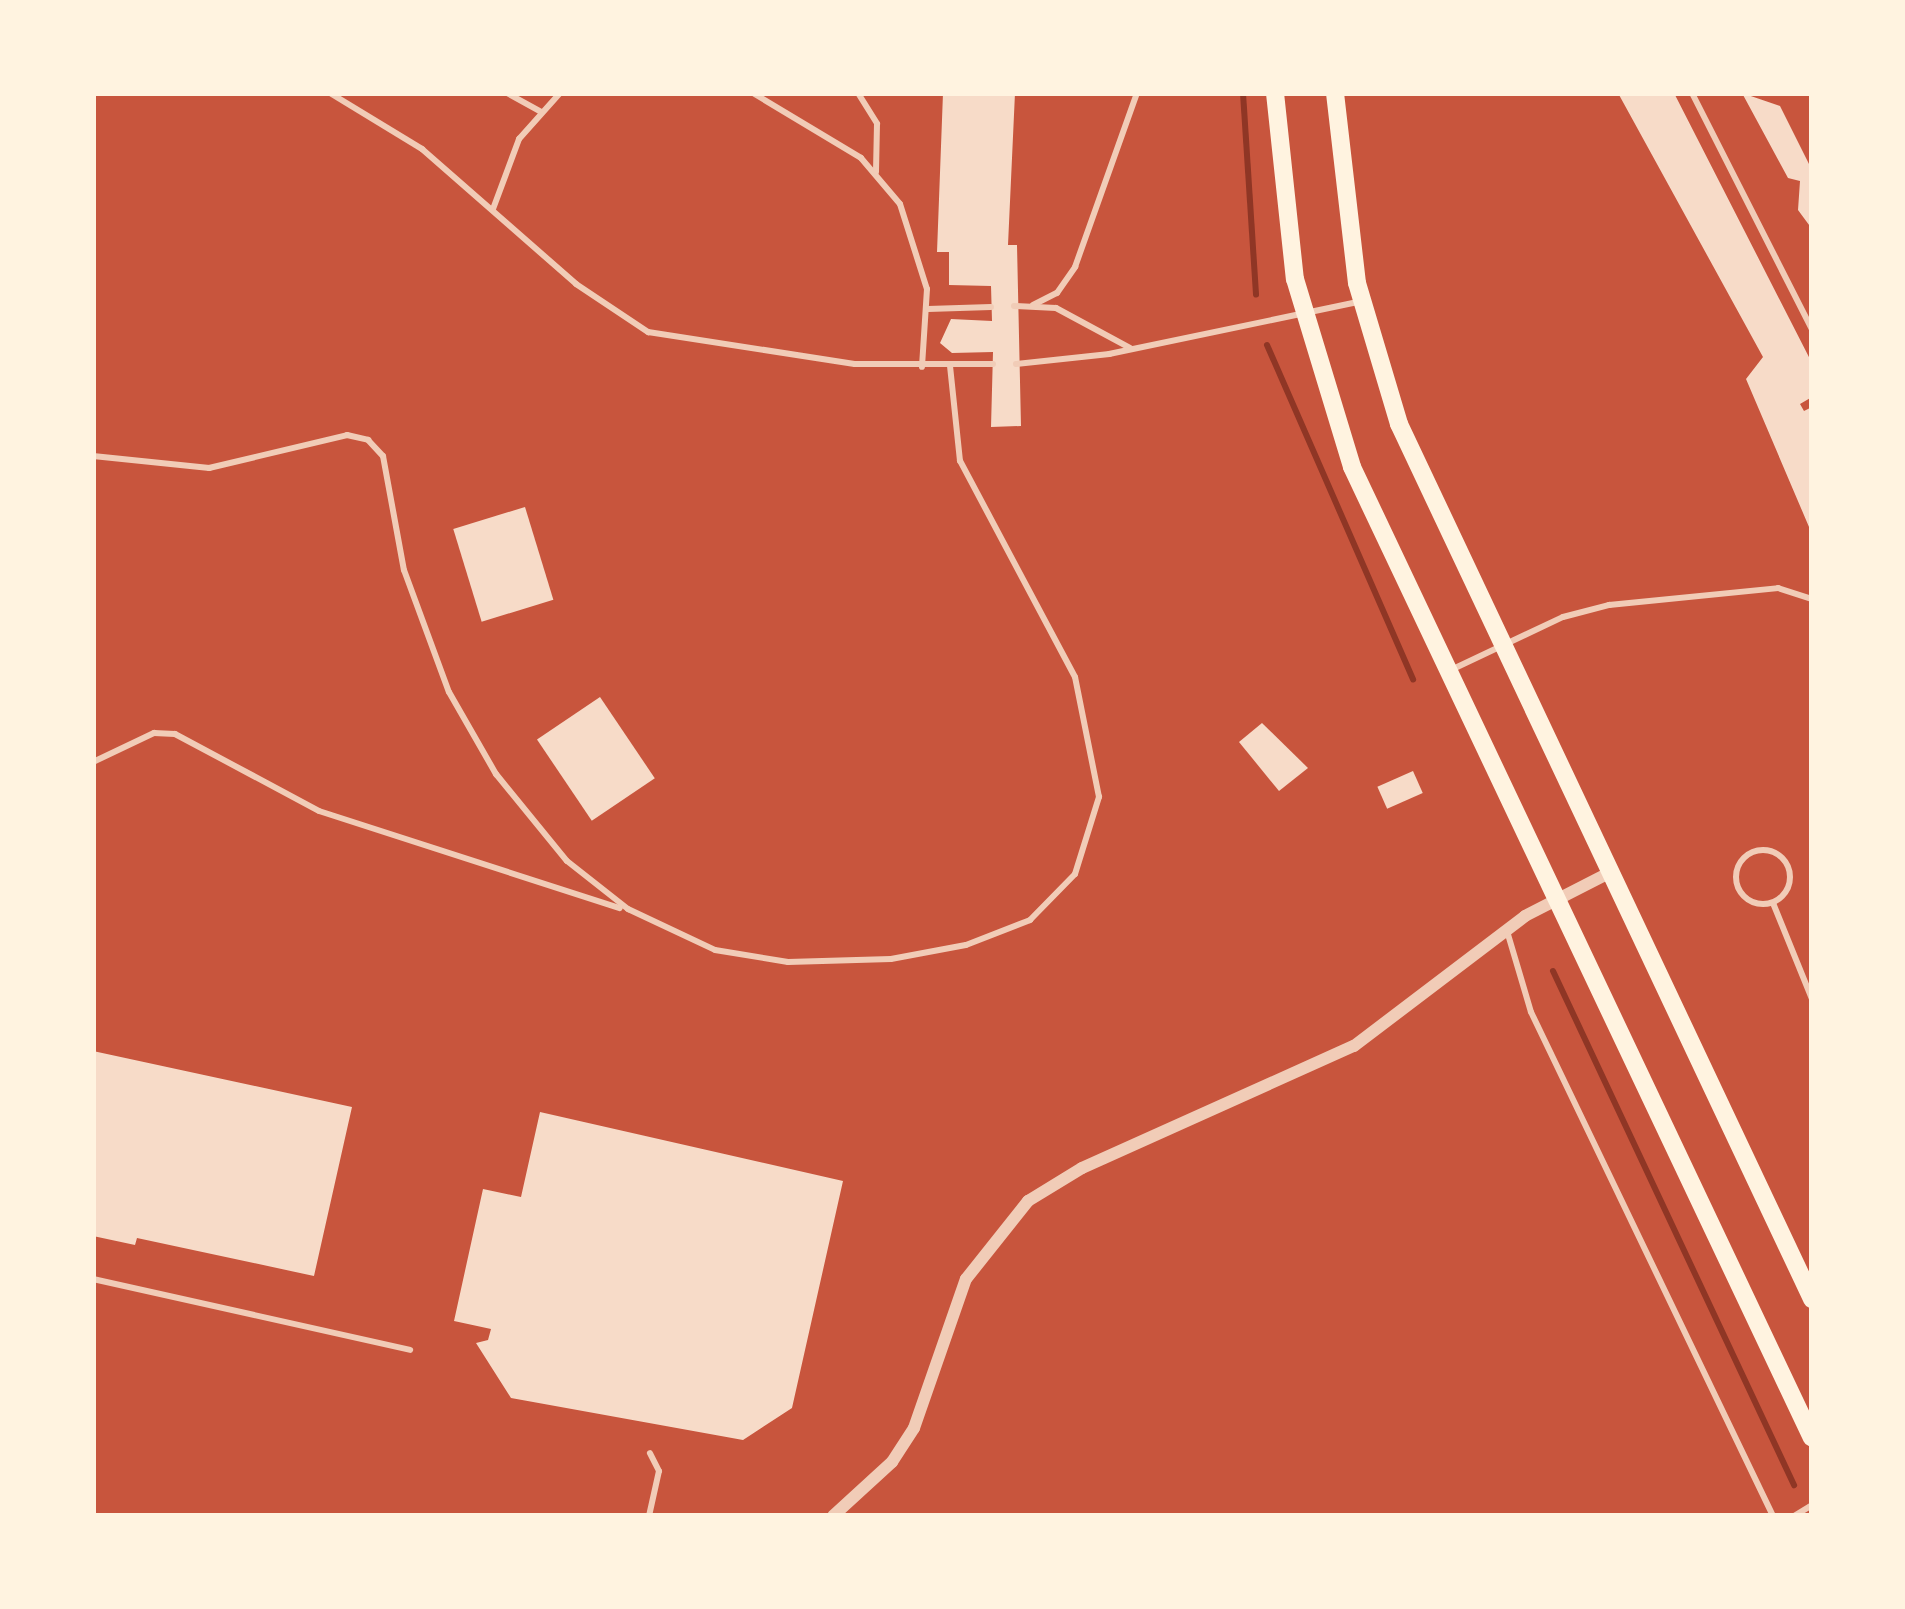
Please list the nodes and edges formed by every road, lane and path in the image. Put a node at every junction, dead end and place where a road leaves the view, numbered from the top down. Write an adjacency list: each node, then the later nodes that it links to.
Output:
1 (331, 93): 12 (lane)
2 (507, 93): 10 (lane)
3 (560, 93): 10 (lane)
4 (753, 93): 11 (lane)
5 (858, 93): 11 (lane)
6 (1137, 93): 14 (lane)
7 (1275, 93): 18 (main road)
8 (1335, 93): 13 (main road)
9 (1692, 93): 19 (lane)
10 (540, 110): 12 (lane)
11 (876, 172): 17 (lane)
12 (494, 209): 24 (lane)
13 (1361, 301): 18 (lane); 27 (main road)
14 (1033, 305): 15 (lane); 20 (lane)
15 (1014, 306)
16 (991, 307): 17 (lane)
17 (928, 309): 24 (lane)
18 (1303, 314): 20 (lane); 28 (main road)
19 (1812, 331)
20 (1134, 349): 22 (lane)
21 (993, 364): 23 (lane)
22 (1016, 364)
23 (950, 366): 24 (lane); 33 (lane)
24 (922, 367)
25 (93, 456): 33 (lane)
26 (1812, 599): 27 (lane)
27 (1501, 646): 28 (lane); 30 (main road)
28 (1447, 672): 31 (main road)
29 (93, 762): 33 (lane)
30 (1610, 873): 31 (street); 37 (main road)
31 (1555, 899): 34 (street); 39 (main road)
32 (1773, 903): 32 (lane); 35 (lane)
33 (640, 916)
34 (1507, 931): 44 (street); 45 (lane)
35 (1812, 999)
36 (93, 1280): 38 (lane)
37 (1812, 1299)
38 (410, 1350)
39 (1812, 1438)
40 (650, 1454): 43 (lane)
41 (1812, 1505): 42 (lane)
42 (1804, 1514): 46 (lane)
43 (649, 1516)
44 (832, 1516)
45 (1773, 1516)
46 (1794, 1516)

